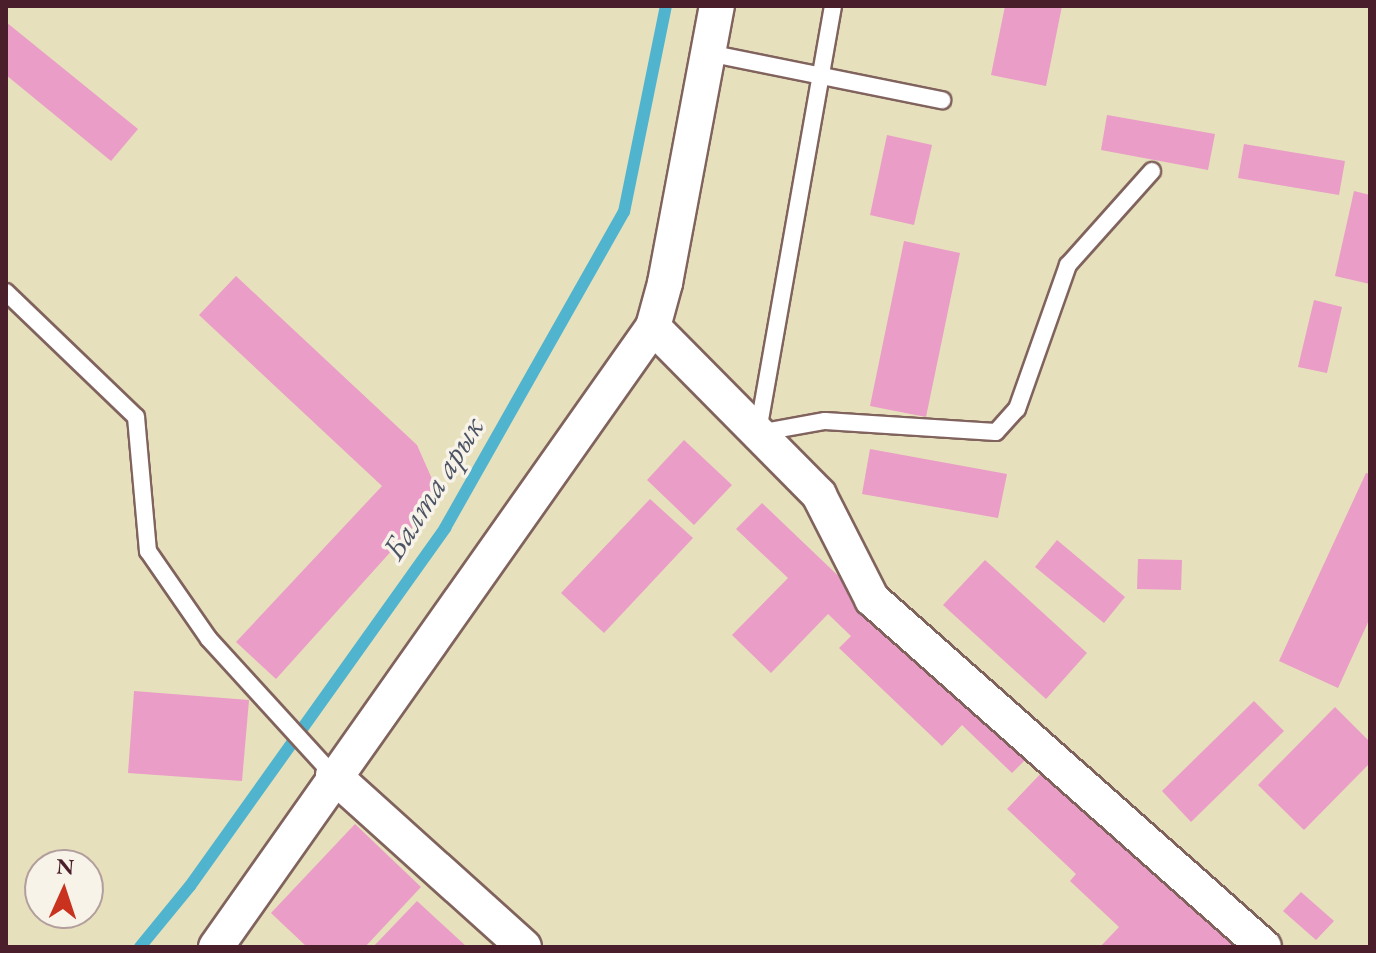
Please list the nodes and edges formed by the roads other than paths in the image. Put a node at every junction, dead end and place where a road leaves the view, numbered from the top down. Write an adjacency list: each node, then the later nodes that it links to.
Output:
1 (717, 6): 3 (street)
2 (833, 6): 8 (lane)
3 (708, 53): 4 (lane); 7 (street)
4 (942, 100)
5 (1152, 171): 8 (lane)
6 (6, 292): 9 (lane)
7 (653, 327): 8 (street); 9 (street)
8 (758, 433): 12 (street)
9 (333, 775): 10 (street); 11 (street)
10 (216, 947)
11 (524, 947)
12 (1264, 947)

